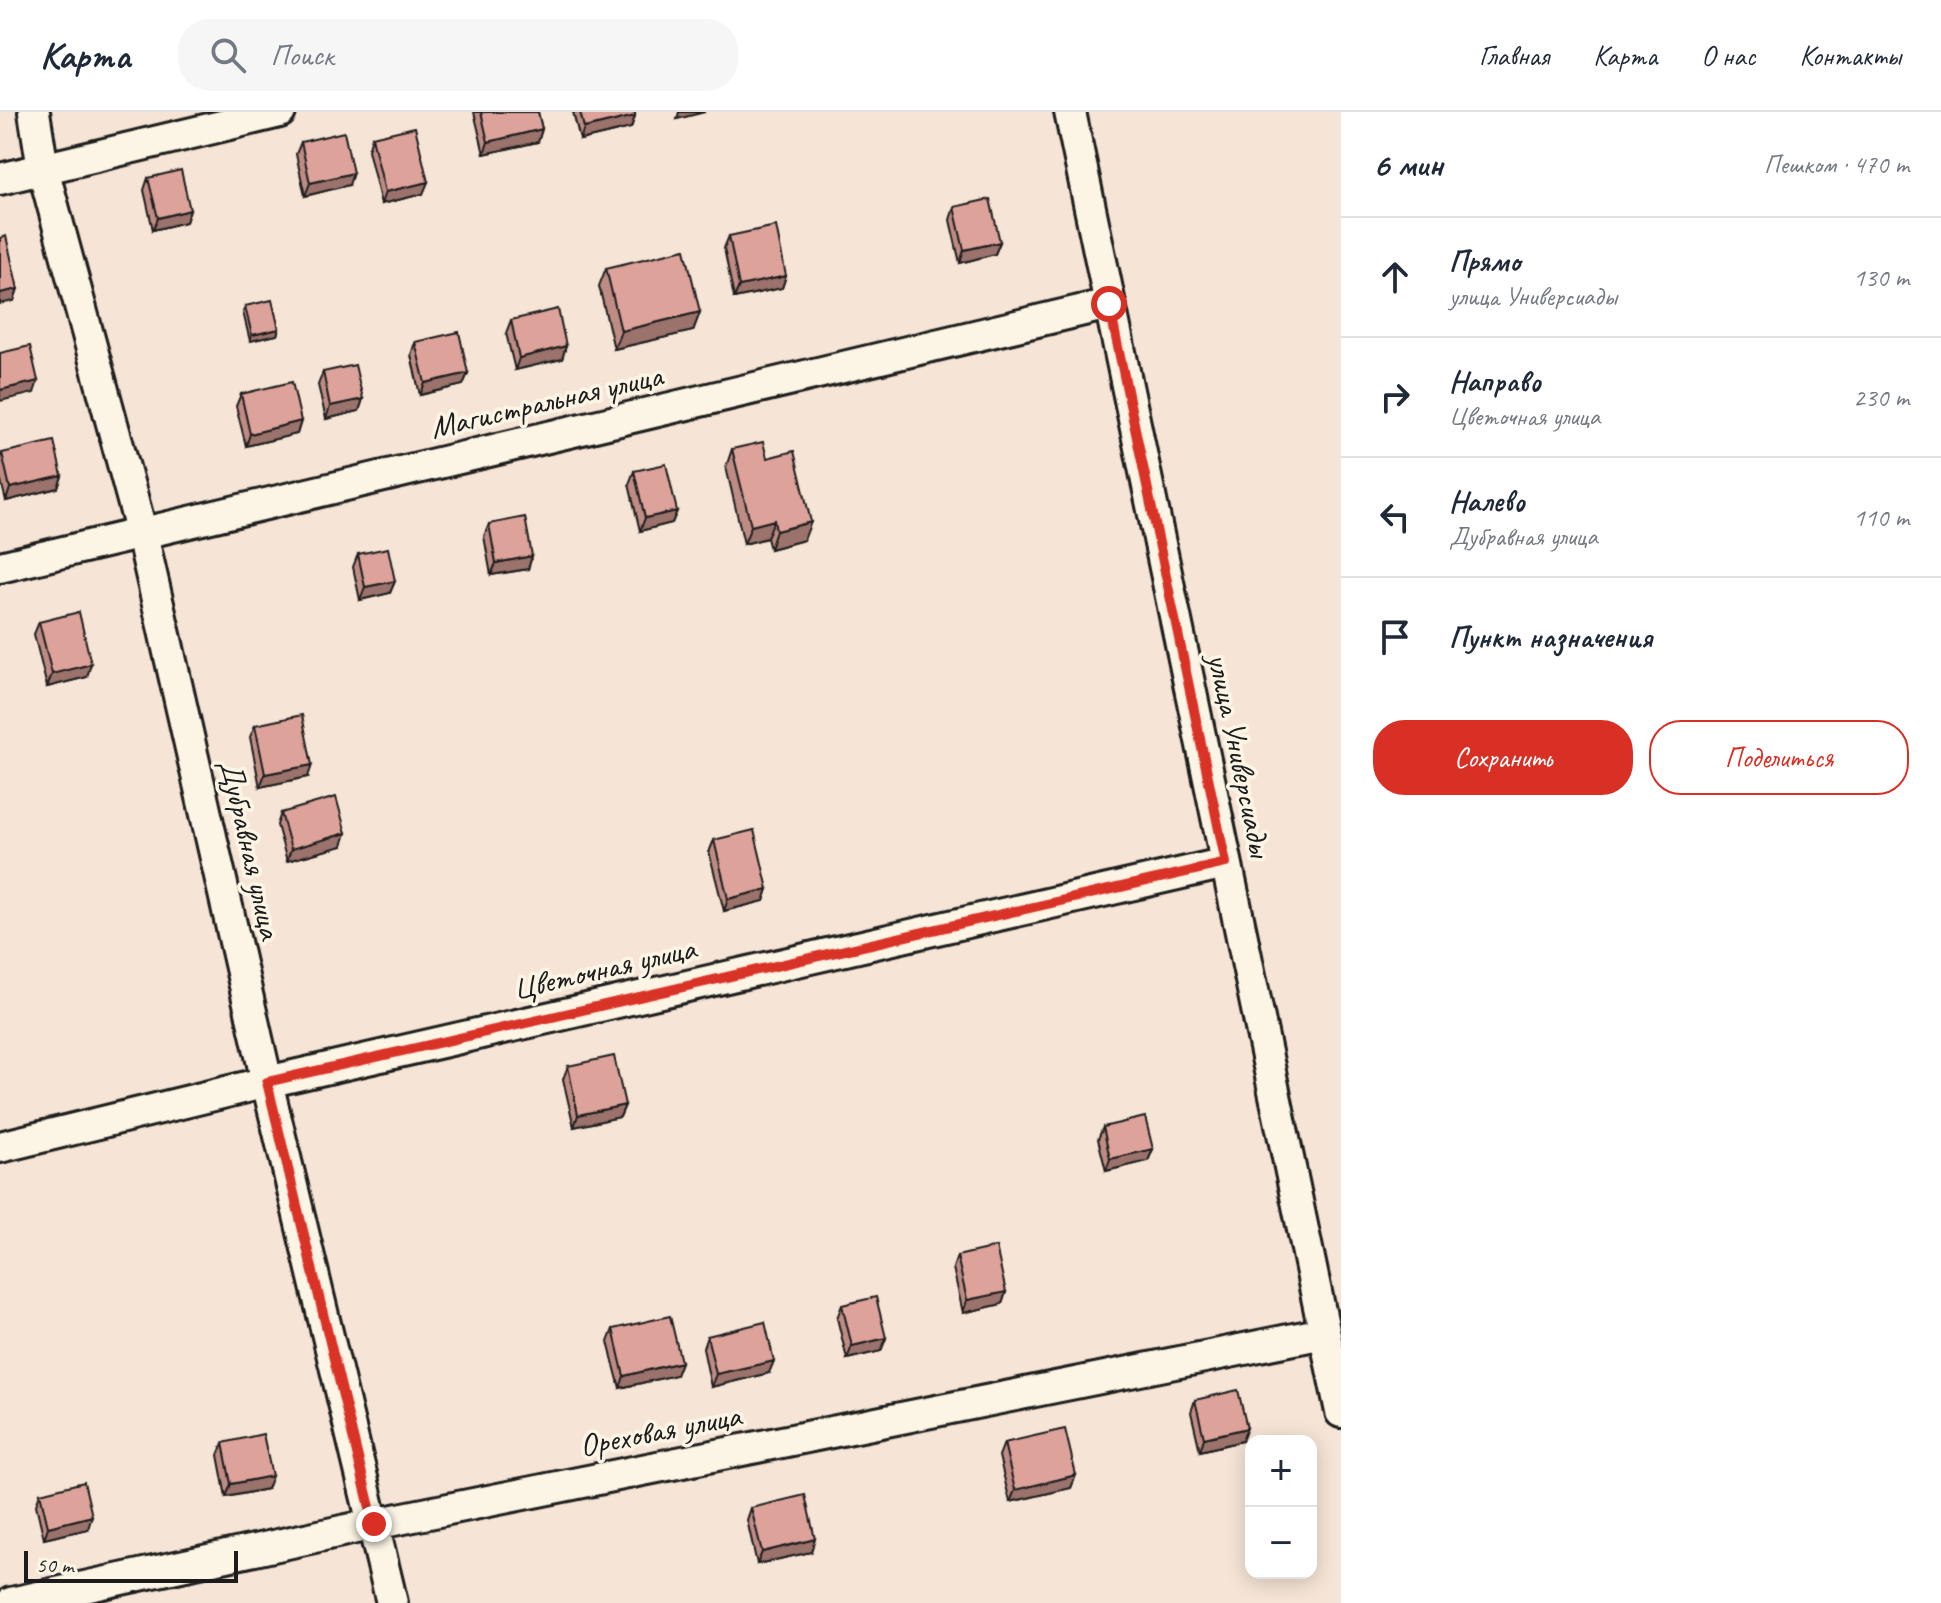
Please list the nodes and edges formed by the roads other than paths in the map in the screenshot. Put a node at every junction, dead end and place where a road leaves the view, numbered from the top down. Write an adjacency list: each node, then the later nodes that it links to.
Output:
1 (34, 112): 4 (street, Дубравная улица)
2 (280, 112): 4 (street)
3 (1070, 112): 6 (street, улица Универсиады)
4 (43, 169): 5 (street); 7 (street, Дубравная улица)
5 (0, 179)
6 (1109, 304): 7 (street, Магистральная улица); 9 (street, улица Универсиады)
7 (142, 534): 8 (street, Магистральная улица); 10 (street, Дубравная улица)
8 (0, 567)
9 (1226, 863): 10 (street, Цветочная улица); 12 (street, улица Универсиады)
10 (267, 1082): 11 (street, Цветочная улица); 14 (street, Дубравная улица)
11 (0, 1147)
12 (1324, 1333): 13 (street, улица Универсиады); 14 (street, Ореховая улица)
13 (1341, 1412)
14 (374, 1524): 15 (street, Ореховая улица); 16 (street, Дубравная улица)
15 (11, 1603)
16 (392, 1603)

